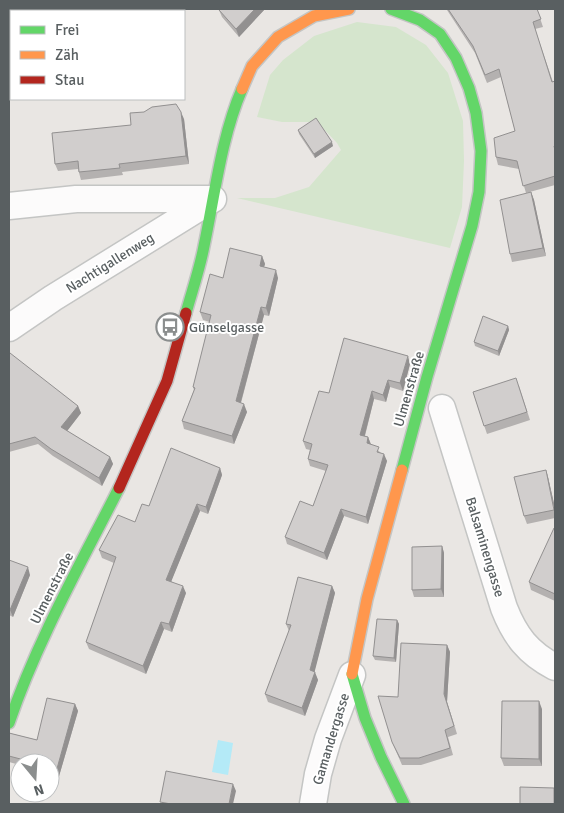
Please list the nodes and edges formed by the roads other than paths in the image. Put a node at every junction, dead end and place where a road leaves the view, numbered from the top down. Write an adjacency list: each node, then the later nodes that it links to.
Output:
1 (349, 9): 3 (street, Ulmenstraße)
2 (391, 9): 8 (street, Ulmenstraße)
3 (213, 199): 4 (street); 5 (street, Nachtigallenweg); 9 (street, Ulmenstraße)
4 (9, 206)
5 (9, 328)
6 (442, 408): 7 (street, Balsaminengasse)
7 (555, 667)
8 (352, 675): 10 (street, Gamandergasse); 11 (street, Ulmenstraße)
9 (9, 723)
10 (313, 804)
11 (404, 804)

